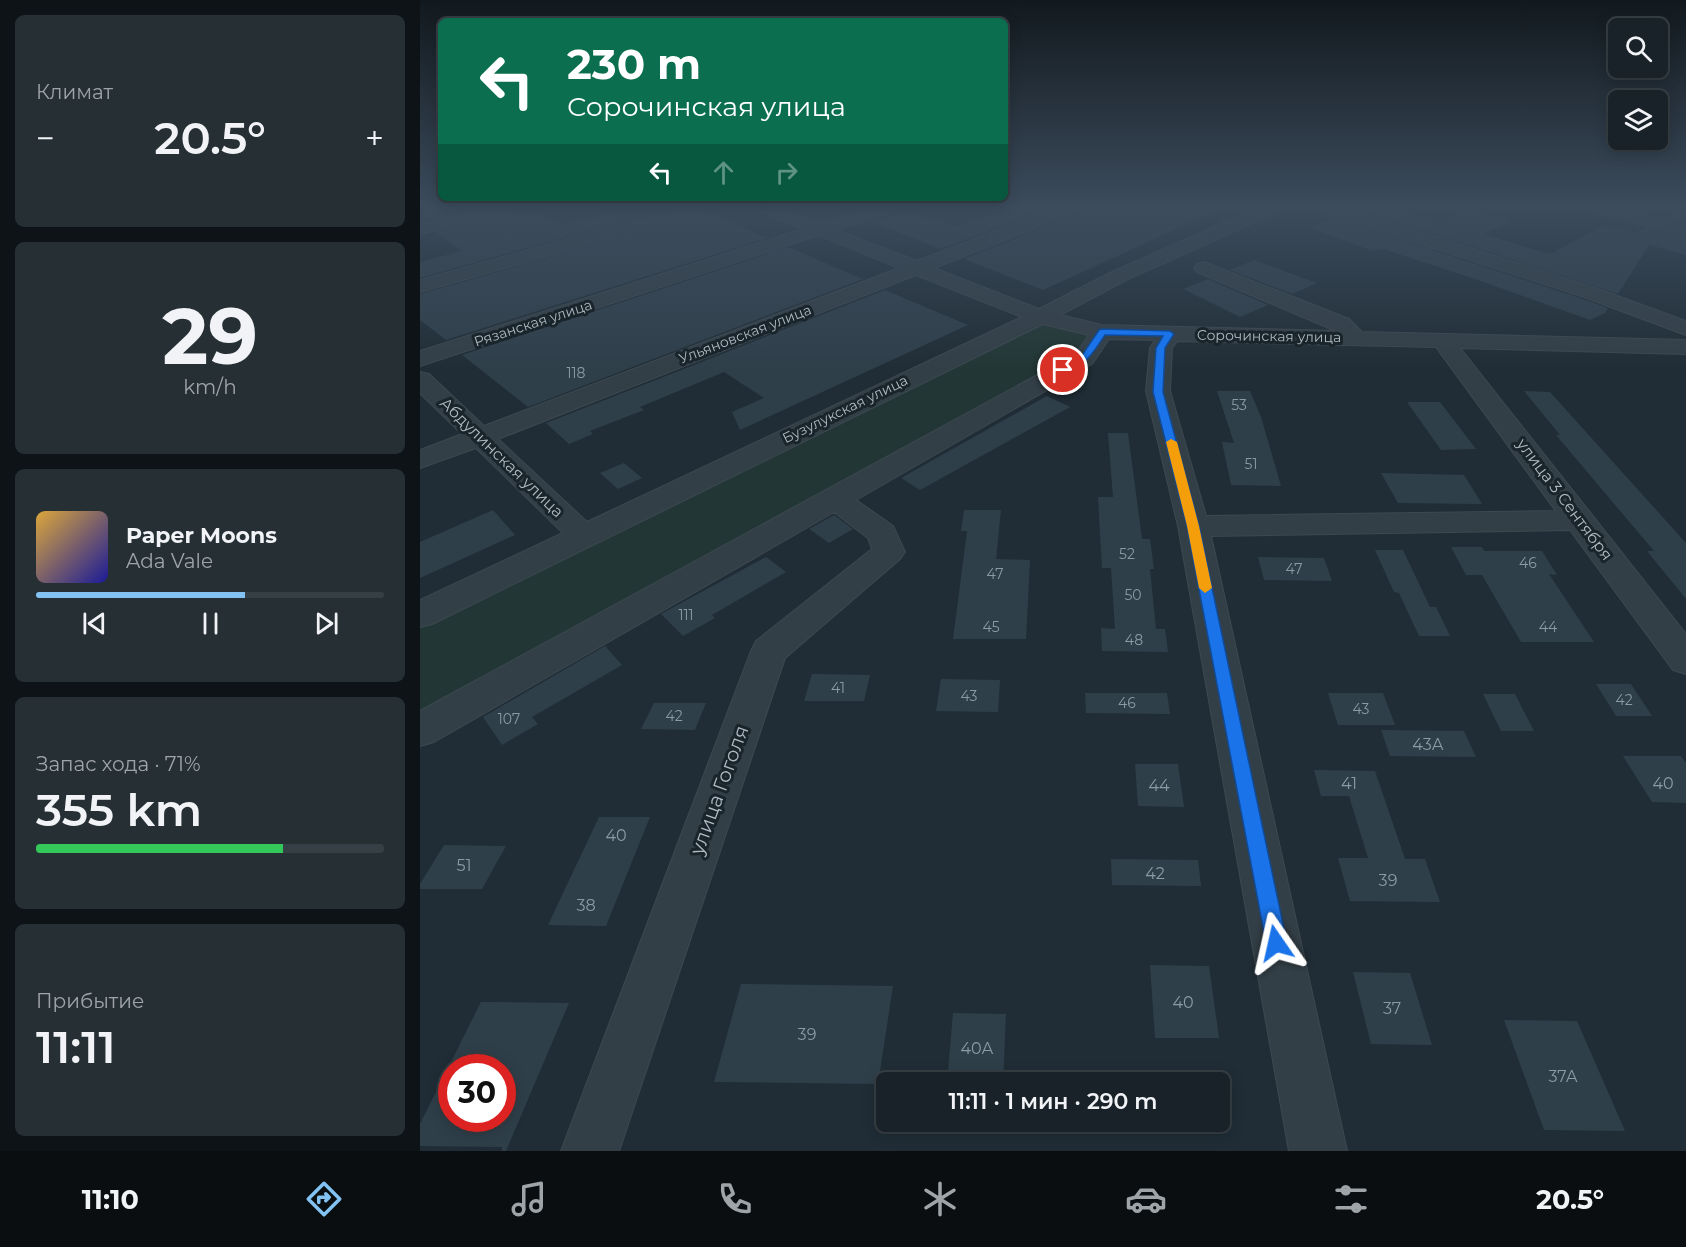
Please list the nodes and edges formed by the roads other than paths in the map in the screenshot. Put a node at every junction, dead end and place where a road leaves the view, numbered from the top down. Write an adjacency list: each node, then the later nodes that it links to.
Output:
1 (507, 262): 9 (street)
2 (721, 262): 17 (street, Рязанская улица)
3 (899, 262): 7 (street, Сорочинская улица)
4 (931, 262): 7 (street, Ульяновская улица)
5 (1151, 262): 10 (street, Бузулукская улица)
6 (1494, 262): 11 (street)
7 (915, 268): 10 (street, Сорочинская улица); 19 (street, Ульяновская улица)
8 (1204, 268): 14 (street)
9 (420, 286)
10 (1040, 317): 12 (street, Сорочинская улица); 24 (street, Бузулукская улица)
11 (1686, 328)
12 (1102, 332): 13 (street, Сорочинская улица); 21 (street)
13 (1170, 334): 14 (street, Сорочинская улица); 23 (street)
14 (1355, 337): 15 (street, Сорочинская улица)
15 (1442, 340): 16 (street, Сорочинская улица); 22 (street, улица 3 Сентября)
16 (1686, 347)
17 (420, 359)
18 (420, 380): 19 (street, Абдулинская улица)
19 (482, 436): 20 (street, Ульяновская улица); 24 (street, Абдулинская улица)
20 (420, 460)
21 (834, 498): 27 (street); 28 (street, улица Гоголя)
22 (1581, 520): 23 (street); 26 (street, улица 3 Сентября)
23 (1193, 526): 29 (street)
24 (584, 536): 25 (street, Бузулукская улица)
25 (420, 615)
26 (1686, 660)
27 (420, 730)
28 (590, 1151)
29 (1318, 1151)

